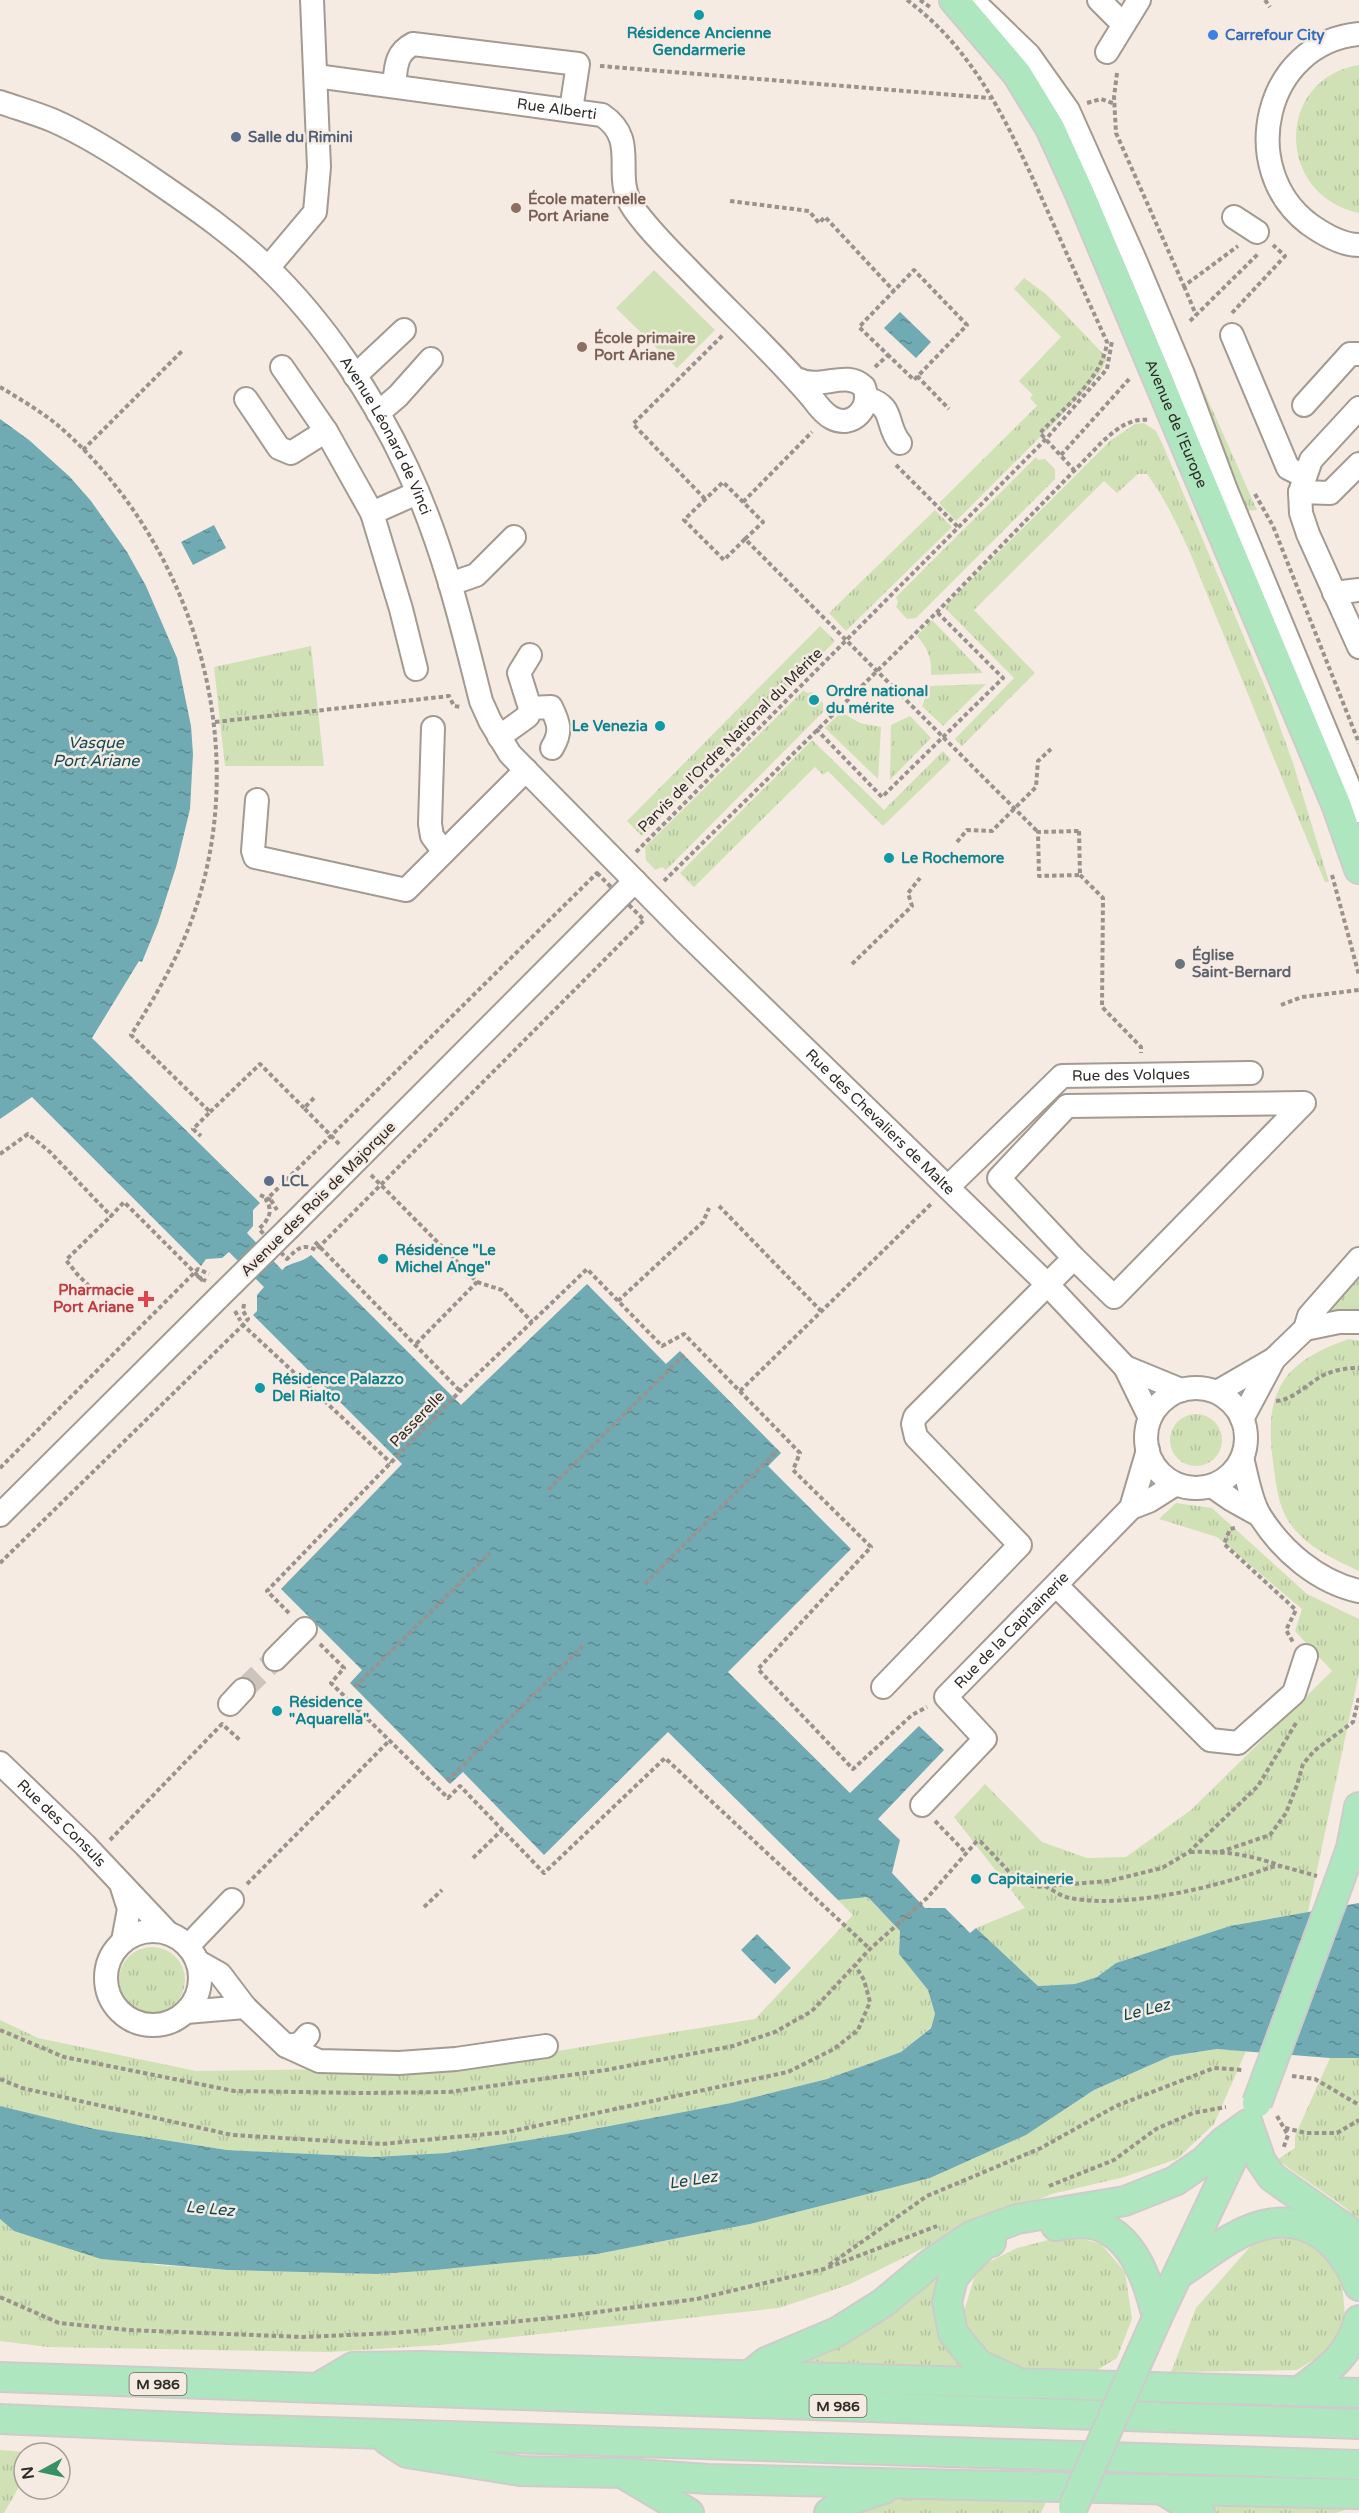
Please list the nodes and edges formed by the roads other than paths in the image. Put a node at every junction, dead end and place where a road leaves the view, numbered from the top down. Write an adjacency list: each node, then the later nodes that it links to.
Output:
1 (312, 0): 9 (street)
2 (972, 0): 48 (street)
3 (1099, 0): 6 (street)
4 (1139, 0): 6 (street)
5 (946, 7): 50 (main road, Avenue de l'Europe)
6 (1123, 24): 8 (street)
7 (1359, 34): 15 (street)
8 (1107, 52)
9 (316, 76): 10 (street, Rue Alberti); 16 (street)
10 (394, 86): 12 (street, Rue Alberti); 12 (street)
11 (0, 102): 16 (street, Avenue Léonard de Vinci)
12 (571, 110): 23 (street, Rue Alberti)
13 (1234, 217): 14 (street)
14 (1263, 237)
15 (1359, 245)
16 (268, 268): 22 (street, Avenue Léonard de Vinci)
17 (404, 330): 22 (street)
18 (1232, 334): 32 (street)
19 (1359, 354): 26 (street)
20 (431, 359): 28 (street)
21 (282, 367): 29 (street)
22 (355, 376): 28 (street, Avenue Léonard de Vinci)
23 (797, 379): 24 (street); 24 (street, Rue Alberti)
24 (863, 391): 30 (street)
25 (246, 399): 29 (street)
26 (1304, 405)
27 (1359, 408): 32 (street)
28 (378, 413): 33 (street, Avenue Léonard de Vinci)
29 (326, 430): 34 (street)
30 (898, 453)
31 (1359, 464): 32 (street)
32 (1302, 484): 38 (street)
33 (417, 493): 34 (street); 36 (street, Avenue Léonard de Vinci)
34 (372, 513): 41 (street)
35 (514, 537): 36 (street)
36 (450, 584): 44 (street, Avenue Léonard de Vinci)
37 (1359, 590): 38 (street)
38 (1334, 593): 39 (street)
39 (1359, 647)
40 (530, 655): 42 (street)
41 (416, 669)
42 (530, 708): 44 (street); 45 (street)
43 (433, 728): 49 (street)
44 (499, 737): 46 (street, Avenue Léonard de Vinci)
45 (552, 748)
46 (526, 770): 49 (street); 51 (street, Avenue Léonard de Vinci)
47 (257, 800): 49 (street)
48 (1359, 811)
49 (444, 852)
50 (1359, 869)
51 (645, 878): 53 (street, Rue des Chevaliers de Malte); 70 (street, Avenue des Rois de Majorque, bridge)
52 (1251, 1073): 53 (street, Rue des Volques)
53 (948, 1187): 56 (street, Rue des Chevaliers de Malte)
54 (1074, 1258): 54 (street); 56 (street)
55 (1359, 1259): 58 (street)
56 (1047, 1285): 60 (street, Rue des Chevaliers de Malte); 77 (street)
57 (1359, 1323): 58 (street)
58 (1305, 1329): 59 (street)
59 (1274, 1359): 62 (street); 64 (street)
60 (1125, 1367): 61 (street); 63 (street)
61 (1181, 1390): 62 (street); 63 (street)
62 (1217, 1392): 64 (street)
63 (1150, 1418): 65 (street)
64 (1242, 1419): 66 (street)
65 (1148, 1450): 67 (street); 69 (street, Rue de la Capitainerie)
66 (1242, 1458): 68 (street); 71 (street)
67 (1176, 1484): 68 (street); 69 (street, Rue de la Capitainerie)
68 (1212, 1486): 71 (street)
69 (1131, 1508): 72 (street, Rue de la Capitainerie)
70 (0, 1515)
71 (1259, 1515): 73 (street)
72 (1057, 1586): 75 (street); 79 (street, Rue de la Capitainerie)
73 (1359, 1591)
74 (305, 1629): 76 (street)
75 (1306, 1656)
76 (274, 1659)
77 (883, 1687)
78 (0, 1763): 82 (street, Rue des Consuls)
79 (922, 1805)
80 (1359, 1807): 81 (main road)
81 (1355, 1845): 92 (main road, bridge)
82 (121, 1882): 84 (street, Rue des Consuls); 85 (street)
83 (232, 1900): 86 (street)
84 (168, 1933): 85 (street); 86 (street)
85 (123, 1941): 88 (street)
86 (193, 1954): 87 (street); 88 (street)
87 (245, 2007): 88 (street); 90 (street)
88 (186, 2012)
89 (308, 2035): 90 (street)
90 (286, 2046): 91 (street)
91 (546, 2046)
92 (1253, 2113): 93 (main road); 94 (main road); 98 (main road)
93 (1359, 2246)
94 (1180, 2273): 95 (main road); 96 (main road)
95 (1359, 2286)
96 (1157, 2318): 100 (main road, M 986); 112 (main road, bridge)
97 (1359, 2320): 102 (main road)
98 (750, 2375): 100 (main road, M 986); 101 (main road, M 986)
99 (0, 2377): 101 (main road, M 986)
100 (1024, 2385): 102 (main road, M 986)
101 (317, 2388): 105 (main road, M 986)
102 (1301, 2390): 103 (main road, M 986)
103 (1359, 2393)
104 (0, 2419): 106 (main road)
105 (1359, 2424)
106 (378, 2434): 107 (main road); 108 (main road)
107 (1359, 2465)
108 (622, 2473): 109 (main road); 113 (main road)
109 (897, 2484): 110 (main road); 114 (main road)
110 (1160, 2488): 111 (main road); 115 (main road)
111 (1359, 2494)
112 (1071, 2510)
113 (689, 2513)
114 (829, 2513)
115 (1200, 2513)

